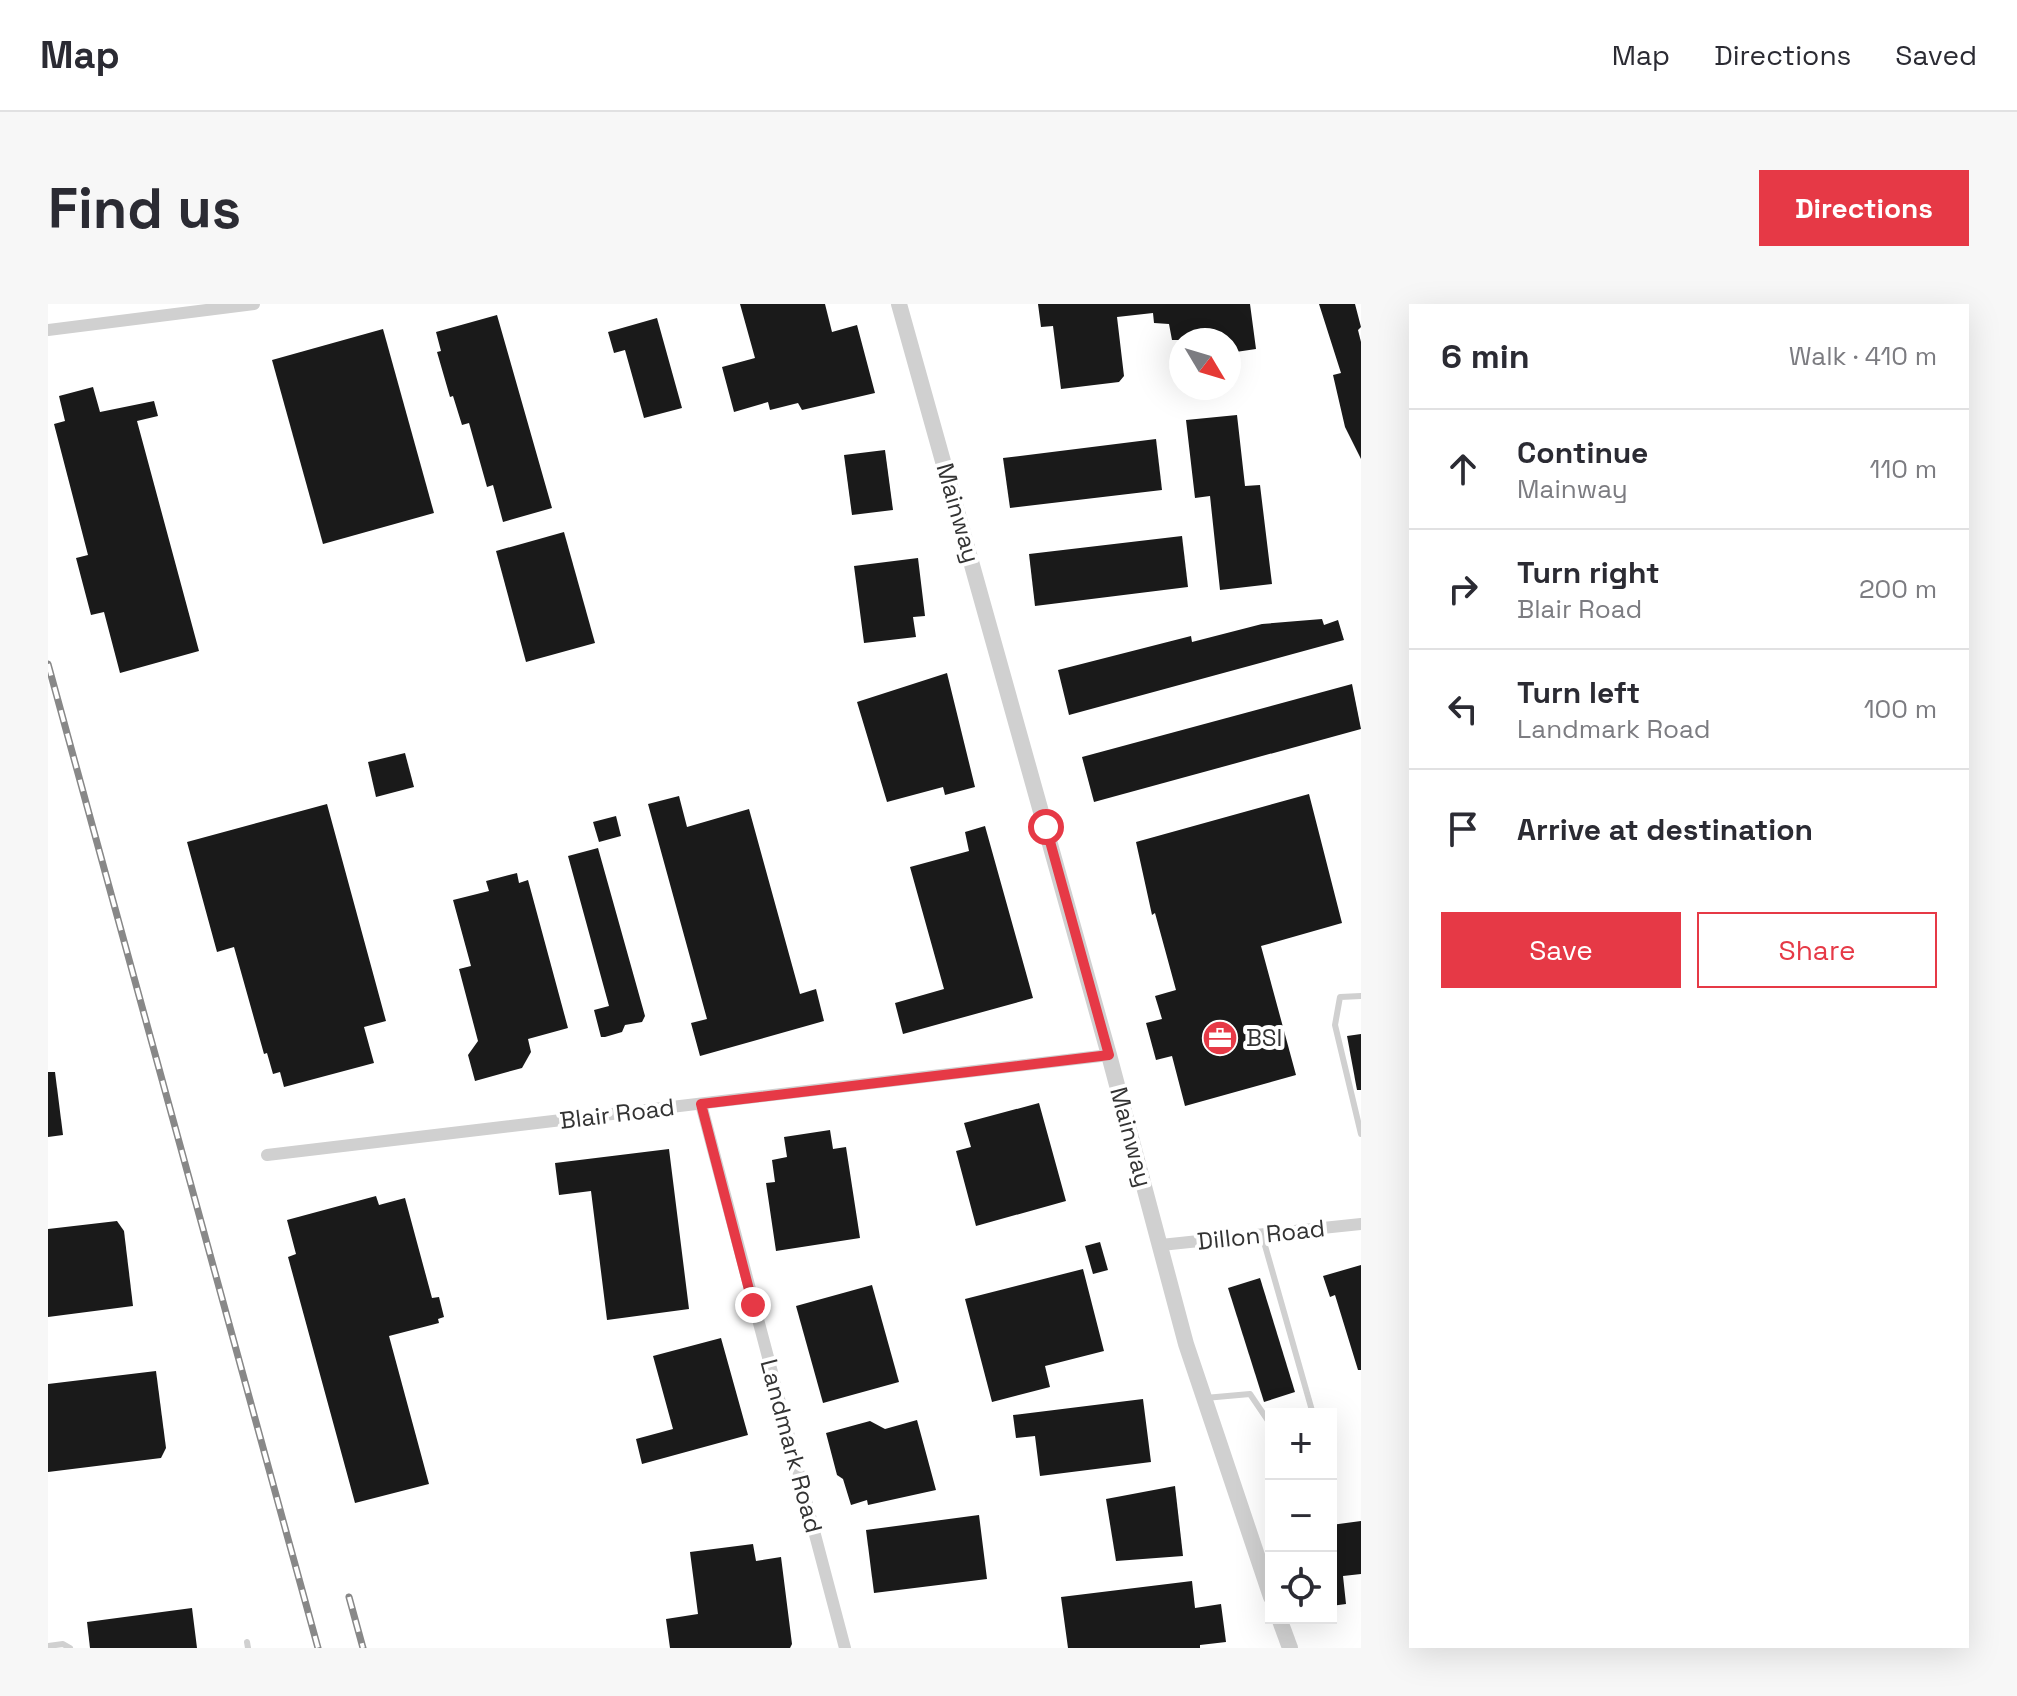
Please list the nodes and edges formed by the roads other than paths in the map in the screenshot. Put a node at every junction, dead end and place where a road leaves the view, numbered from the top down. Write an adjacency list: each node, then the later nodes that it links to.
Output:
1 (254, 304): 3 (street)
2 (899, 304): 5 (street, Mainway)
3 (48, 330)
4 (1361, 996): 7 (lane)
5 (1109, 1055): 6 (street, Blair Road); 11 (street, Mainway)
6 (701, 1104): 8 (street, Blair Road); 19 (street, Landmark Road)
7 (1361, 1134)
8 (267, 1155)
9 (1361, 1224): 10 (street, Dillon Road)
10 (1262, 1235): 11 (street, Dillon Road); 13 (lane)
11 (1161, 1245): 12 (street, Mainway)
12 (1205, 1398): 14 (lane); 15 (street, Mainway)
13 (1311, 1408)
14 (1265, 1416)
15 (1265, 1579)
16 (1281, 1624): 20 (street)
17 (48, 1646): 18 (lane)
18 (70, 1648)
19 (845, 1648)
20 (1290, 1648)

